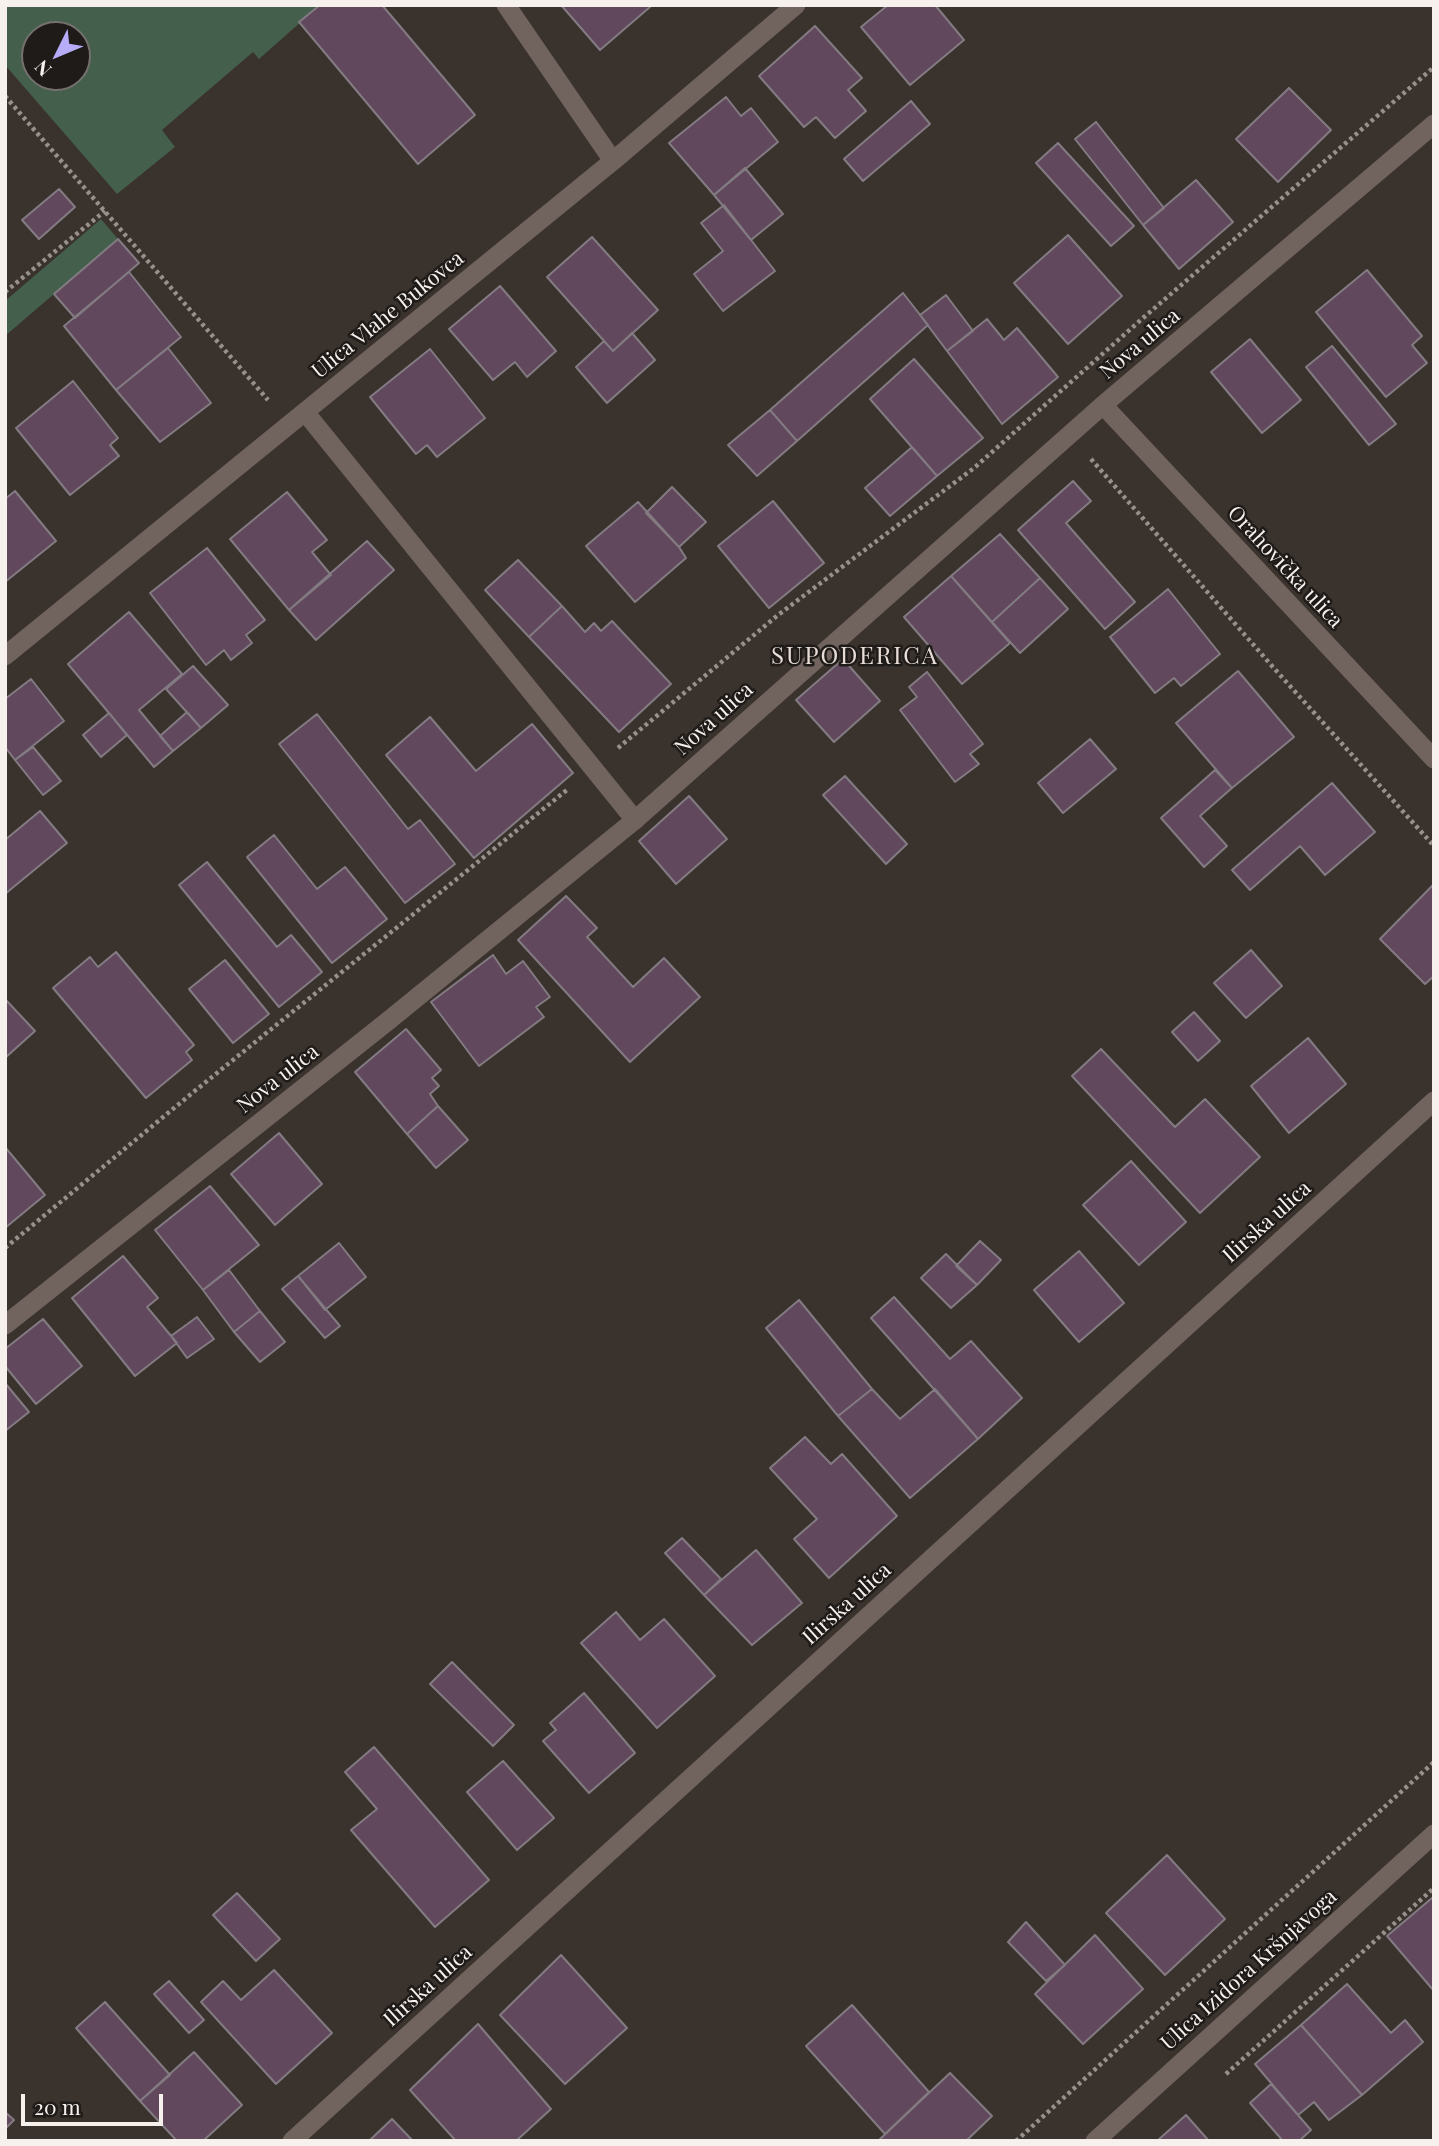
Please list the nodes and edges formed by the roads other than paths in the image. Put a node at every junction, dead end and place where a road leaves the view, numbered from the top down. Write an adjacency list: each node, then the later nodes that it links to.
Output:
1 (506, 5): 4 (street)
2 (796, 5): 4 (street, Ulica Vlahe Bukovca)
3 (1434, 124): 5 (street, Nova ulica)
4 (613, 161): 6 (street, Ulica Vlahe Bukovca)
5 (1103, 405): 8 (street, Orahovička ulica); 9 (street, Nova ulica)
6 (305, 412): 7 (street, Ulica Vlahe Bukovca); 9 (street)
7 (5, 656)
8 (1434, 759)
9 (635, 821): 11 (street, Nova ulica)
10 (1434, 1101): 13 (street, Ilirska ulica)
11 (5, 1325)
12 (1434, 1834): 14 (street, Ulica Izidora Kršnjavoga)
13 (292, 2141)
14 (1095, 2141)

